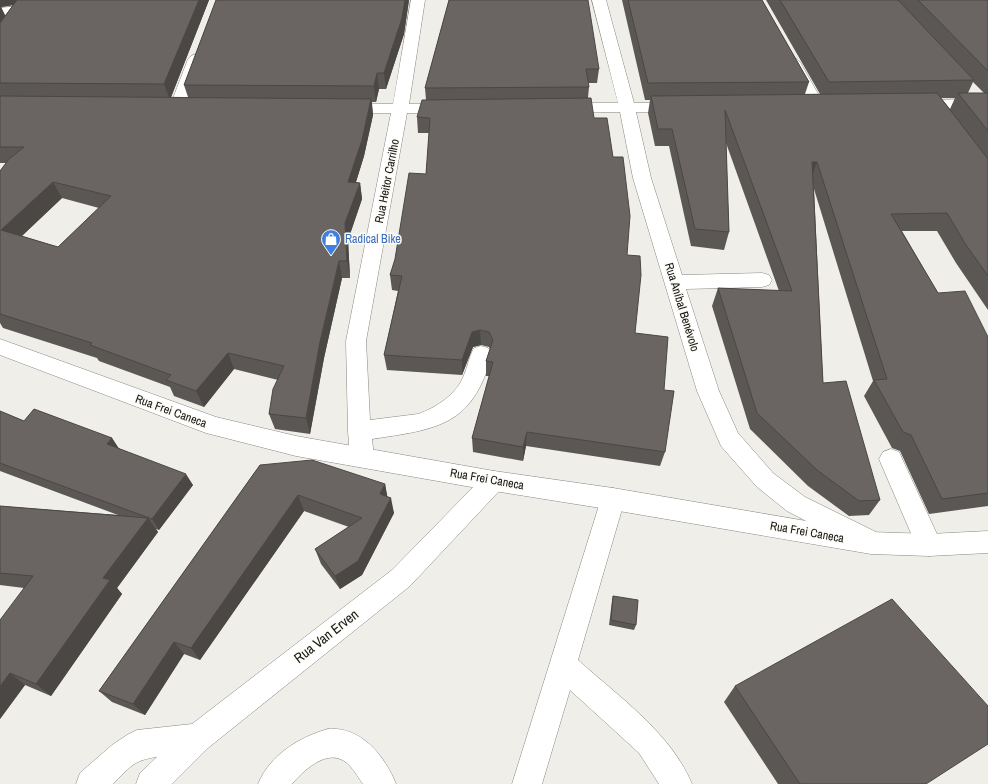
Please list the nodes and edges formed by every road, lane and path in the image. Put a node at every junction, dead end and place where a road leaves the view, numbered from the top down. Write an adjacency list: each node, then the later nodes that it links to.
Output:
1 (418, 0): 18 (street, Rua Heitor Carrilho)
2 (599, 0): 17 (street, Rua Aníbal Benévolo)
3 (23, 5): 4 (street); 5 (street); 6 (street)
4 (50, 7)
5 (0, 12)
6 (8, 26)
7 (202, 43): 13 (street)
8 (787, 53): 12 (street)
9 (981, 100): 10 (street)
10 (934, 104): 11 (street); 20 (street)
11 (903, 105)
12 (817, 106)
13 (178, 107)
14 (698, 107): 17 (street)
15 (324, 108): 18 (street)
16 (549, 108): 17 (street)
17 (627, 108): 22 (street, Rua Aníbal Benévolo)
18 (400, 109): 19 (street); 25 (street, Rua Heitor Carrilho)
19 (463, 109)
20 (947, 122)
21 (762, 280): 22 (street)
22 (674, 282): 31 (street, Rua Aníbal Benévolo)
23 (0, 347): 26 (street, Rua Frei Caneca)
24 (481, 354): 25 (street)
25 (359, 431): 26 (street, Rua Heitor Carrilho)
26 (362, 457): 28 (street, Rua Frei Caneca)
27 (891, 459): 32 (street)
28 (494, 481): 29 (street, Rua Frei Caneca); 34 (street, Rua Van Erven)
29 (613, 499): 31 (street, Rua Frei Caneca); 33 (street)
30 (988, 542): 32 (street, Rua Frei Caneca)
31 (871, 543): 32 (street, Rua Frei Caneca)
32 (929, 545)
33 (563, 665): 39 (street); 40 (street)
34 (198, 738): 35 (street); 36 (street, Rua Van Erven)
35 (92, 784)
36 (151, 784)
37 (273, 784): 38 (street)
38 (381, 784)
39 (527, 784)
40 (677, 784)

